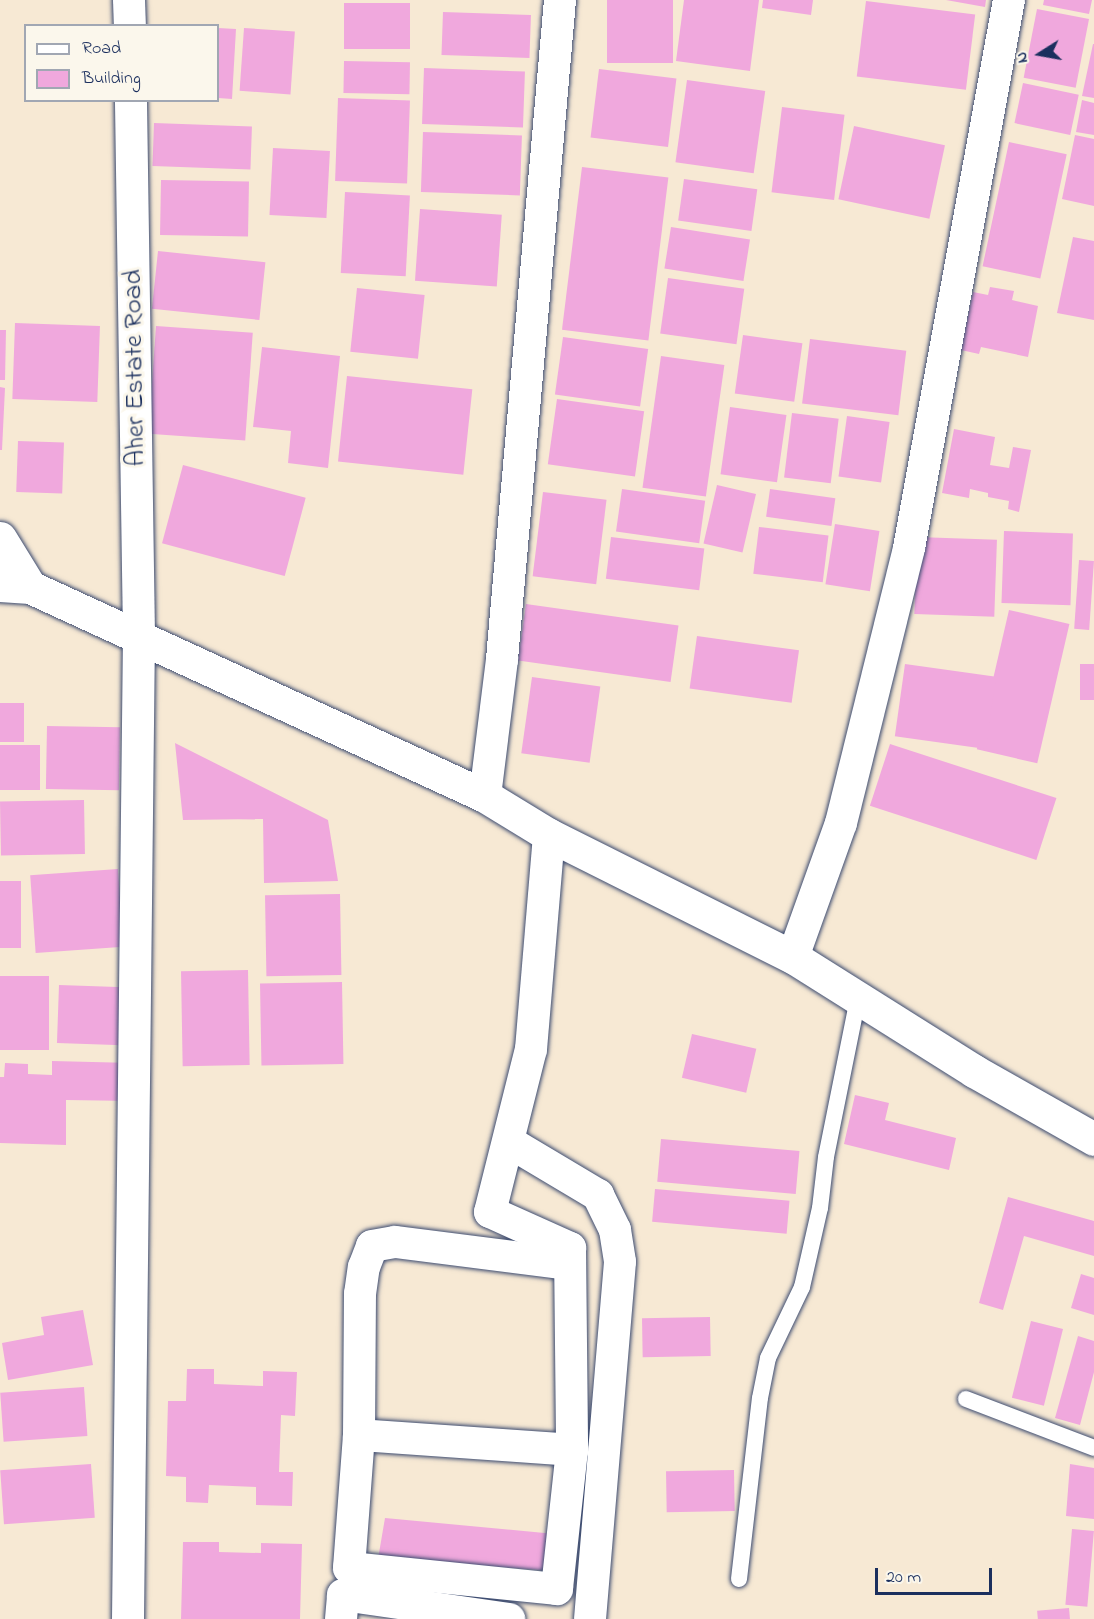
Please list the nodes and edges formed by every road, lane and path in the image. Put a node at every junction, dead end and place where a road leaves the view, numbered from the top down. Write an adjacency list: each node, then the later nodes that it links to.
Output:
1 (129, 0): 4 (street)
2 (560, 0): 9 (street)
3 (1008, 0): 11 (street)
4 (130, 24)
5 (131, 102): 8 (street, Aher Estate Road)
6 (0, 538): 7 (street)
7 (15, 586): 8 (street)
8 (139, 636): 9 (street); 21 (street, Aher Estate Road)
9 (485, 796): 10 (street)
10 (549, 835): 11 (street); 14 (street)
11 (793, 957): 12 (street)
12 (858, 998): 13 (street); 20 (lane)
13 (1094, 1138)
14 (509, 1142): 15 (street); 24 (street)
15 (570, 1264): 17 (street); 19 (street)
16 (966, 1399): 18 (lane)
17 (359, 1436): 19 (street); 19 (street)
18 (1094, 1448)
19 (572, 1450)
20 (739, 1579)
21 (128, 1619)
22 (341, 1619): 23 (street)
23 (509, 1619)
24 (590, 1619)

